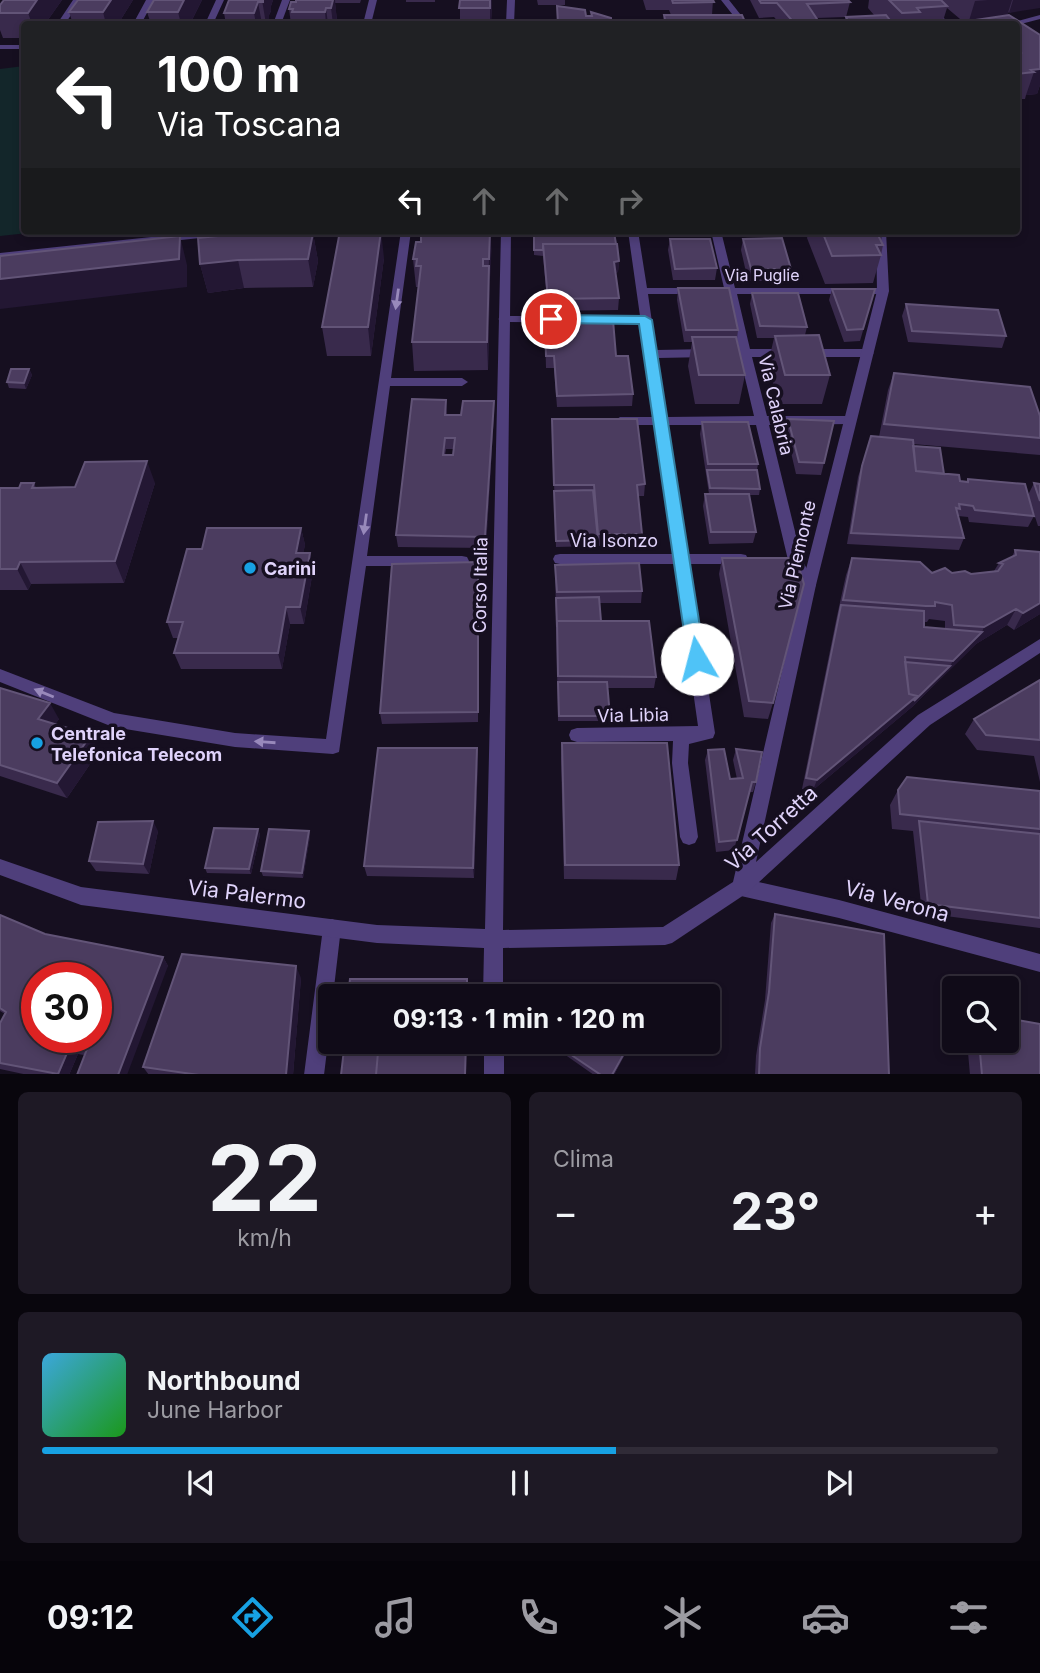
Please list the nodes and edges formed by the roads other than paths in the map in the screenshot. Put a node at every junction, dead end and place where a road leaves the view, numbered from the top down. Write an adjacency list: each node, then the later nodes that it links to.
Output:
1 (77, 0): 10 (street)
2 (150, 0): 11 (street)
3 (220, 0): 12 (street)
4 (286, 0): 13 (street)
5 (373, 0): 14 (street)
6 (511, 0): 15 (street)
7 (725, 0): 16 (street)
8 (920, 0): 17 (street)
9 (1040, 17): 18 (street)
10 (63, 21)
11 (138, 21)
12 (210, 21)
13 (278, 21)
14 (368, 21)
15 (510, 21)
16 (742, 21)
17 (943, 21)
18 (1020, 22)
19 (0, 47): 20 (street)
20 (21, 47)
21 (200, 235): 27 (street)
22 (405, 235): 37 (street, one-way to 37)
23 (506, 235): 31 (street, Corso Italia)
24 (634, 235): 28 (street)
25 (717, 235): 29 (street, Via Calabria)
26 (881, 235): 30 (street, Via Piemonte)
27 (0, 256)
28 (641, 291): 29 (street, Via Puglie); 32 (street)
29 (731, 291): 30 (street, Via Puglie); 34 (street, Via Calabria)
30 (883, 291): 35 (street, Via Piemonte)
31 (504, 319): 32 (street); 57 (street, Corso Italia)
32 (645, 320): 36 (street)
33 (719, 353): 36 (street)
34 (739, 353): 35 (street); 40 (street, Via Calabria)
35 (868, 353): 41 (street, Via Piemonte)
36 (649, 354): 39 (street)
37 (385, 382): 38 (street); 47 (street, one-way to 47)
38 (462, 382)
39 (660, 420): 40 (street); 42 (street); 44 (street)
40 (761, 420): 41 (street); 48 (street, Via Calabria)
41 (849, 420): 48 (street, Via Piemonte)
42 (608, 421)
43 (560, 559): 44 (street, Via Isonzo)
44 (683, 559): 45 (street, Via Isonzo); 51 (street)
45 (753, 559)
46 (462, 561): 47 (street)
47 (359, 562): 50 (street, one-way to 50)
48 (809, 585): 55 (street, Via Piemonte)
49 (1040, 645): 55 (street, Via Torretta)
50 (0, 675)
51 (690, 734): 52 (street, Via Libia); 53 (street)
52 (577, 735)
53 (689, 838)
54 (0, 867): 56 (street, Via Palermo)
55 (741, 887): 57 (street, Via Torretta); 58 (street, Via Verona)
56 (332, 928): 57 (street, Via Palermo); 61 (street)
57 (493, 939): 59 (street, Corso Italia)
58 (1040, 963)
59 (493, 984)
60 (494, 1054): 62 (street)
61 (314, 1074)
62 (494, 1074)

